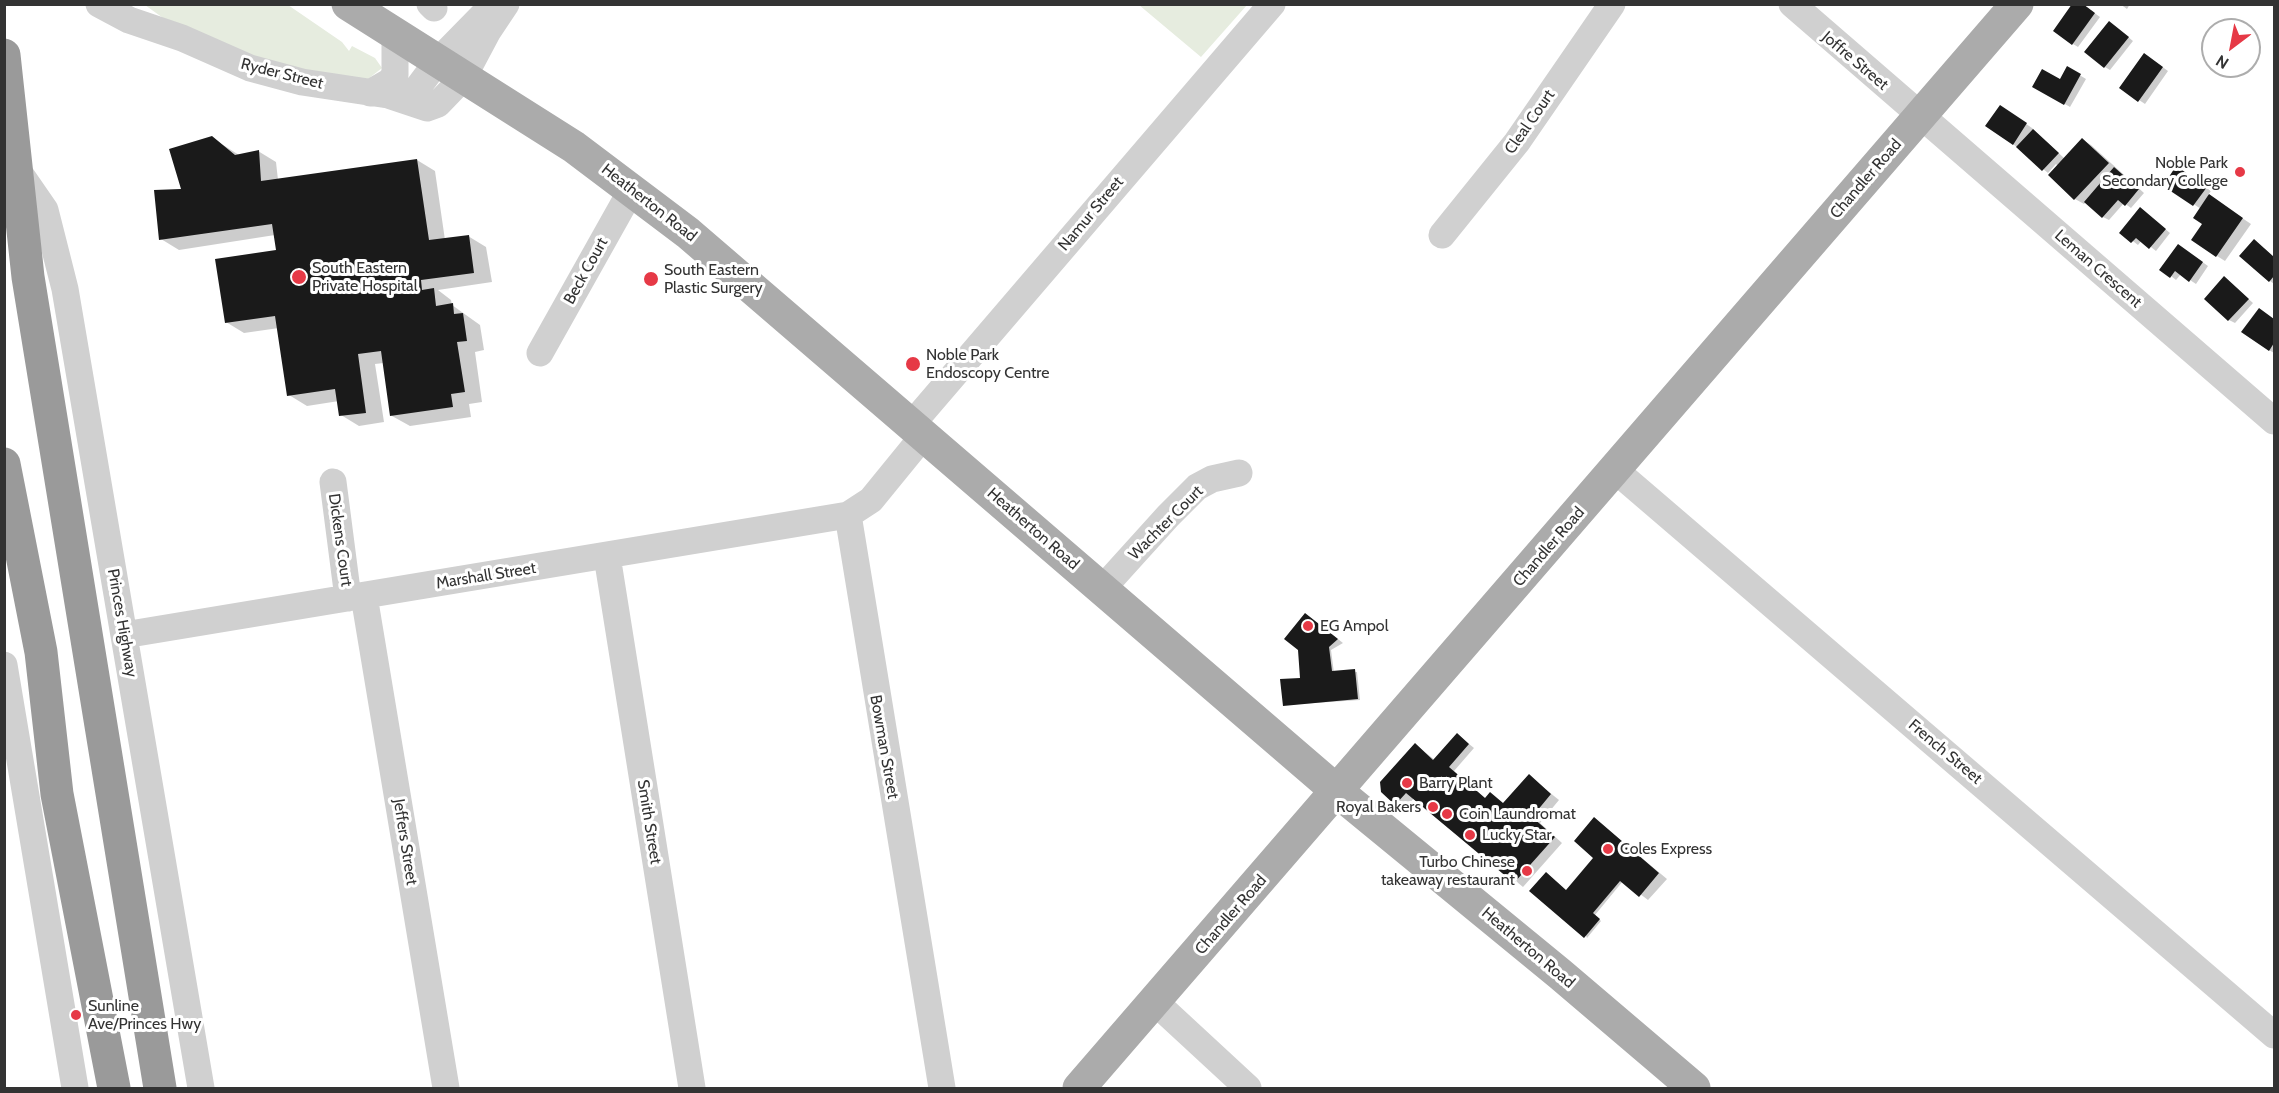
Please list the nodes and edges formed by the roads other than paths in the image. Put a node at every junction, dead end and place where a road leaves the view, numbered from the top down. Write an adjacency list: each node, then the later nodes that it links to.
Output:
1 (99, 4): 11 (street, Ryder Street)
2 (133, 4): 11 (street, Ryder Street)
3 (348, 4): 10 (main road, Heatherton Road)
4 (493, 4): 13 (street)
5 (506, 4): 13 (street)
6 (1272, 4): 21 (street, Namur Street)
7 (1612, 4): 18 (street, Cleal Court)
8 (1792, 4): 15 (street, Joffre Street)
9 (2017, 4): 15 (main road, Chandler Road)
10 (395, 35): 13 (main road, Heatherton Road); 14 (street)
11 (182, 38): 14 (street, Ryder Street)
12 (4, 55): 16 (highway, Princes Highway)
13 (450, 70): 14 (street, Ryder Street); 17 (main road, Heatherton Road)
14 (379, 94)
15 (1920, 116): 20 (street, Leman Crescent); 23 (main road, Chandler Road)
16 (16, 168): 30 (street, Princes Highway); 40 (highway, Princes Highway)
17 (632, 189): 19 (street, Beck Court); 21 (main road, Heatherton Road)
18 (1442, 235)
19 (540, 353)
20 (2274, 421)
21 (918, 430): 26 (street); 28 (main road, Heatherton Road)
22 (4, 464): 31 (highway)
23 (1615, 470): 34 (main road, Chandler Road); 36 (street, French Street)
24 (1239, 473): 28 (street, Wachter Court)
25 (333, 482): 29 (street, Dickens Court)
26 (848, 515): 27 (street, Marshall Street); 43 (street, Bowman Street)
27 (607, 556): 29 (street, Marshall Street); 37 (street, Smith Street)
28 (1102, 589): 34 (main road, Heatherton Road)
29 (356, 597): 30 (street, Marshall Street); 42 (street, Jeffers Street)
30 (124, 634): 41 (street, Princes Highway)
31 (41, 652): 32 (street); 39 (highway)
32 (4, 659)
33 (4, 665): 38 (street)
34 (1338, 792): 35 (main road, Chandler Road); 46 (main road, Heatherton Road)
35 (1155, 1002): 44 (main road, Chandler Road); 45 (street)
36 (2274, 1035)
37 (688, 1088)
38 (75, 1089)
39 (114, 1089)
40 (160, 1089)
41 (201, 1089)
42 (446, 1089)
43 (942, 1089)
44 (1079, 1089)
45 (1248, 1089)
46 (1694, 1089)

